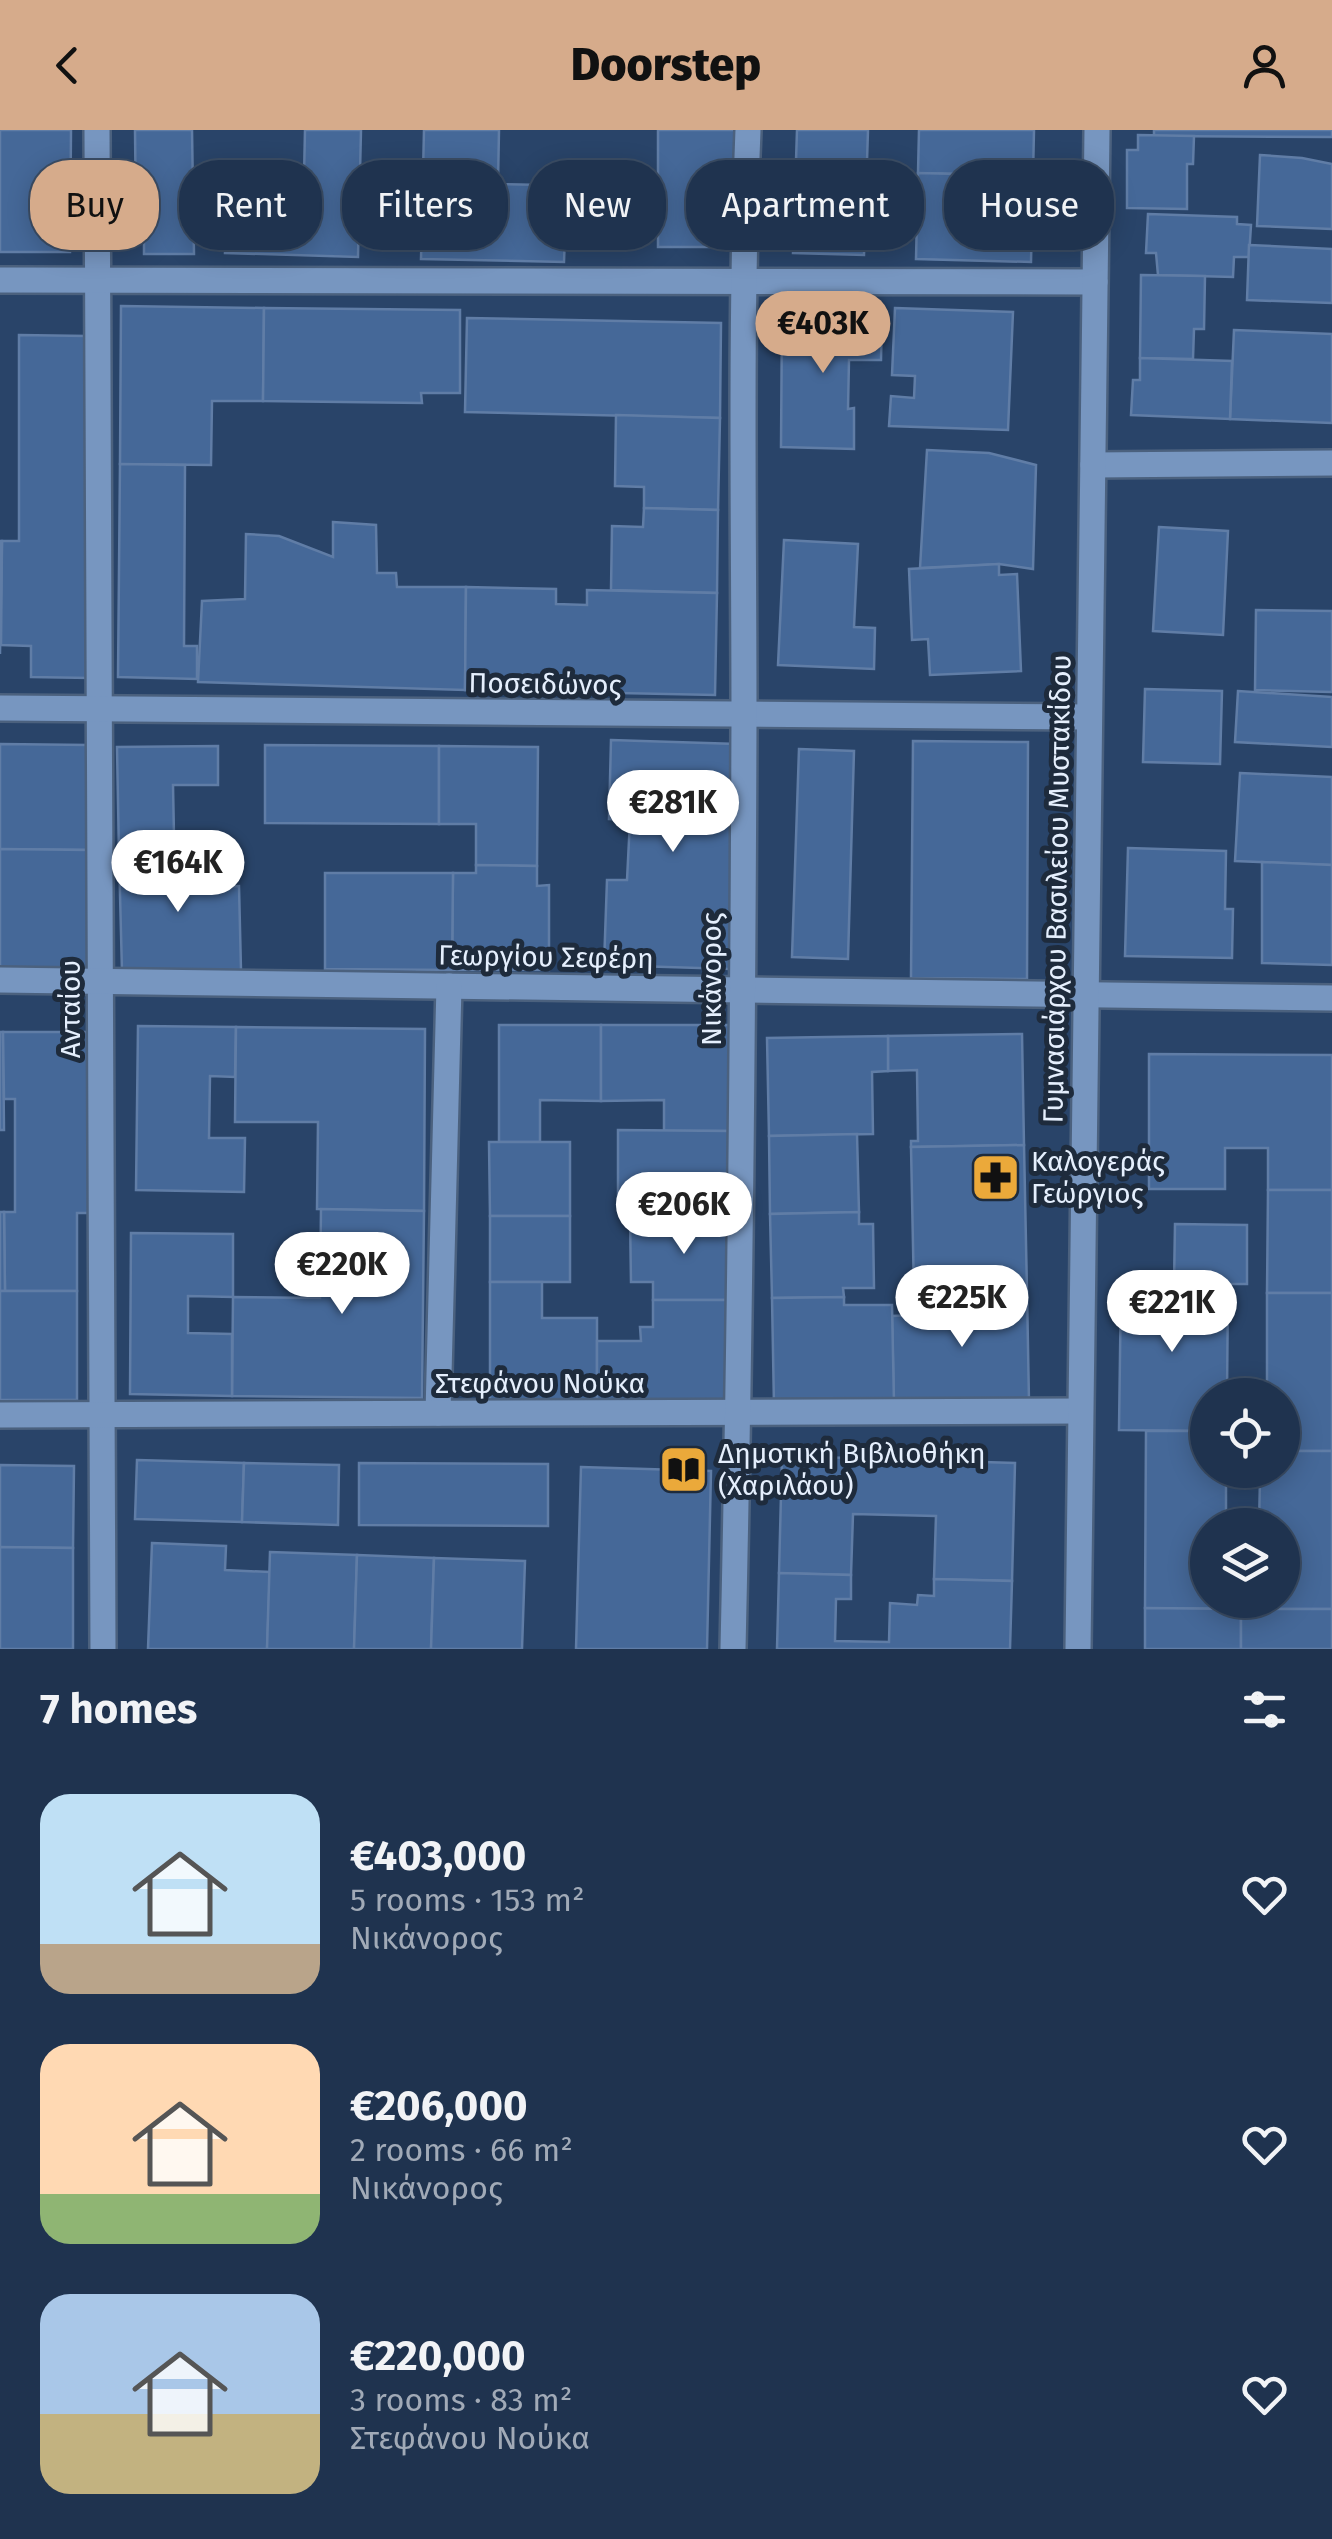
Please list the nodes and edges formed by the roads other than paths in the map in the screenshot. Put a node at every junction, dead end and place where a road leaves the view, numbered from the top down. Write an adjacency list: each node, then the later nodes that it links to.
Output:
1 (97, 130): 5 (street, Ανταίου)
2 (748, 130): 6 (street, Νικάνορος)
3 (1097, 130): 7 (street, Γυμνασιάρχου Βασιλείου Μυστακίδου)
4 (0, 280): 5 (street)
5 (97, 281): 6 (street); 11 (street, Ανταίου)
6 (742, 282): 7 (street); 12 (street, Νικάνορος)
7 (1095, 282): 9 (street, Γυμνασιάρχου Βασιλείου Μυστακίδου)
8 (1332, 463): 9 (street)
9 (1092, 464): 13 (street, Γυμνασιάρχου Βασιλείου Μυστακίδου)
10 (0, 708): 11 (street, Ποσειδώνος)
11 (102, 708): 12 (street, Ποσειδώνος); 15 (street, Ανταίου)
12 (744, 717): 13 (street, Ποσειδώνος); 17 (street, Νικάνορος)
13 (1090, 717): 18 (street, Γυμνασιάρχου Βασιλείου Μυστακίδου)
14 (0, 980): 15 (street, Γεωργίου Σεφέρη)
15 (100, 982): 16 (street, Γεωργίου Σεφέρη); 23 (street, Ανταίου)
16 (449, 986): 17 (street, Γεωργίου Σεφέρη); 22 (street)
17 (741, 990): 18 (street, Γεωργίου Σεφέρη); 21 (street, Νικάνορος)
18 (1085, 995): 19 (street, Γεωργίου Σεφέρη); 20 (street, Γυμνασιάρχου Βασιλείου Μυστακίδου)
19 (1332, 998)
20 (1080, 1411): 21 (street, Στεφάνου Νούκα); 27 (street, Γυμνασιάρχου Βασιλείου Μυστακίδου)
21 (738, 1412): 22 (street, Στεφάνου Νούκα); 26 (street, Νικάνορος)
22 (438, 1413): 23 (street, Στεφάνου Νούκα)
23 (100, 1414): 24 (street, Στεφάνου Νούκα); 25 (street, Ανταίου)
24 (0, 1415)
25 (103, 1649)
26 (733, 1649)
27 (1078, 1649)

